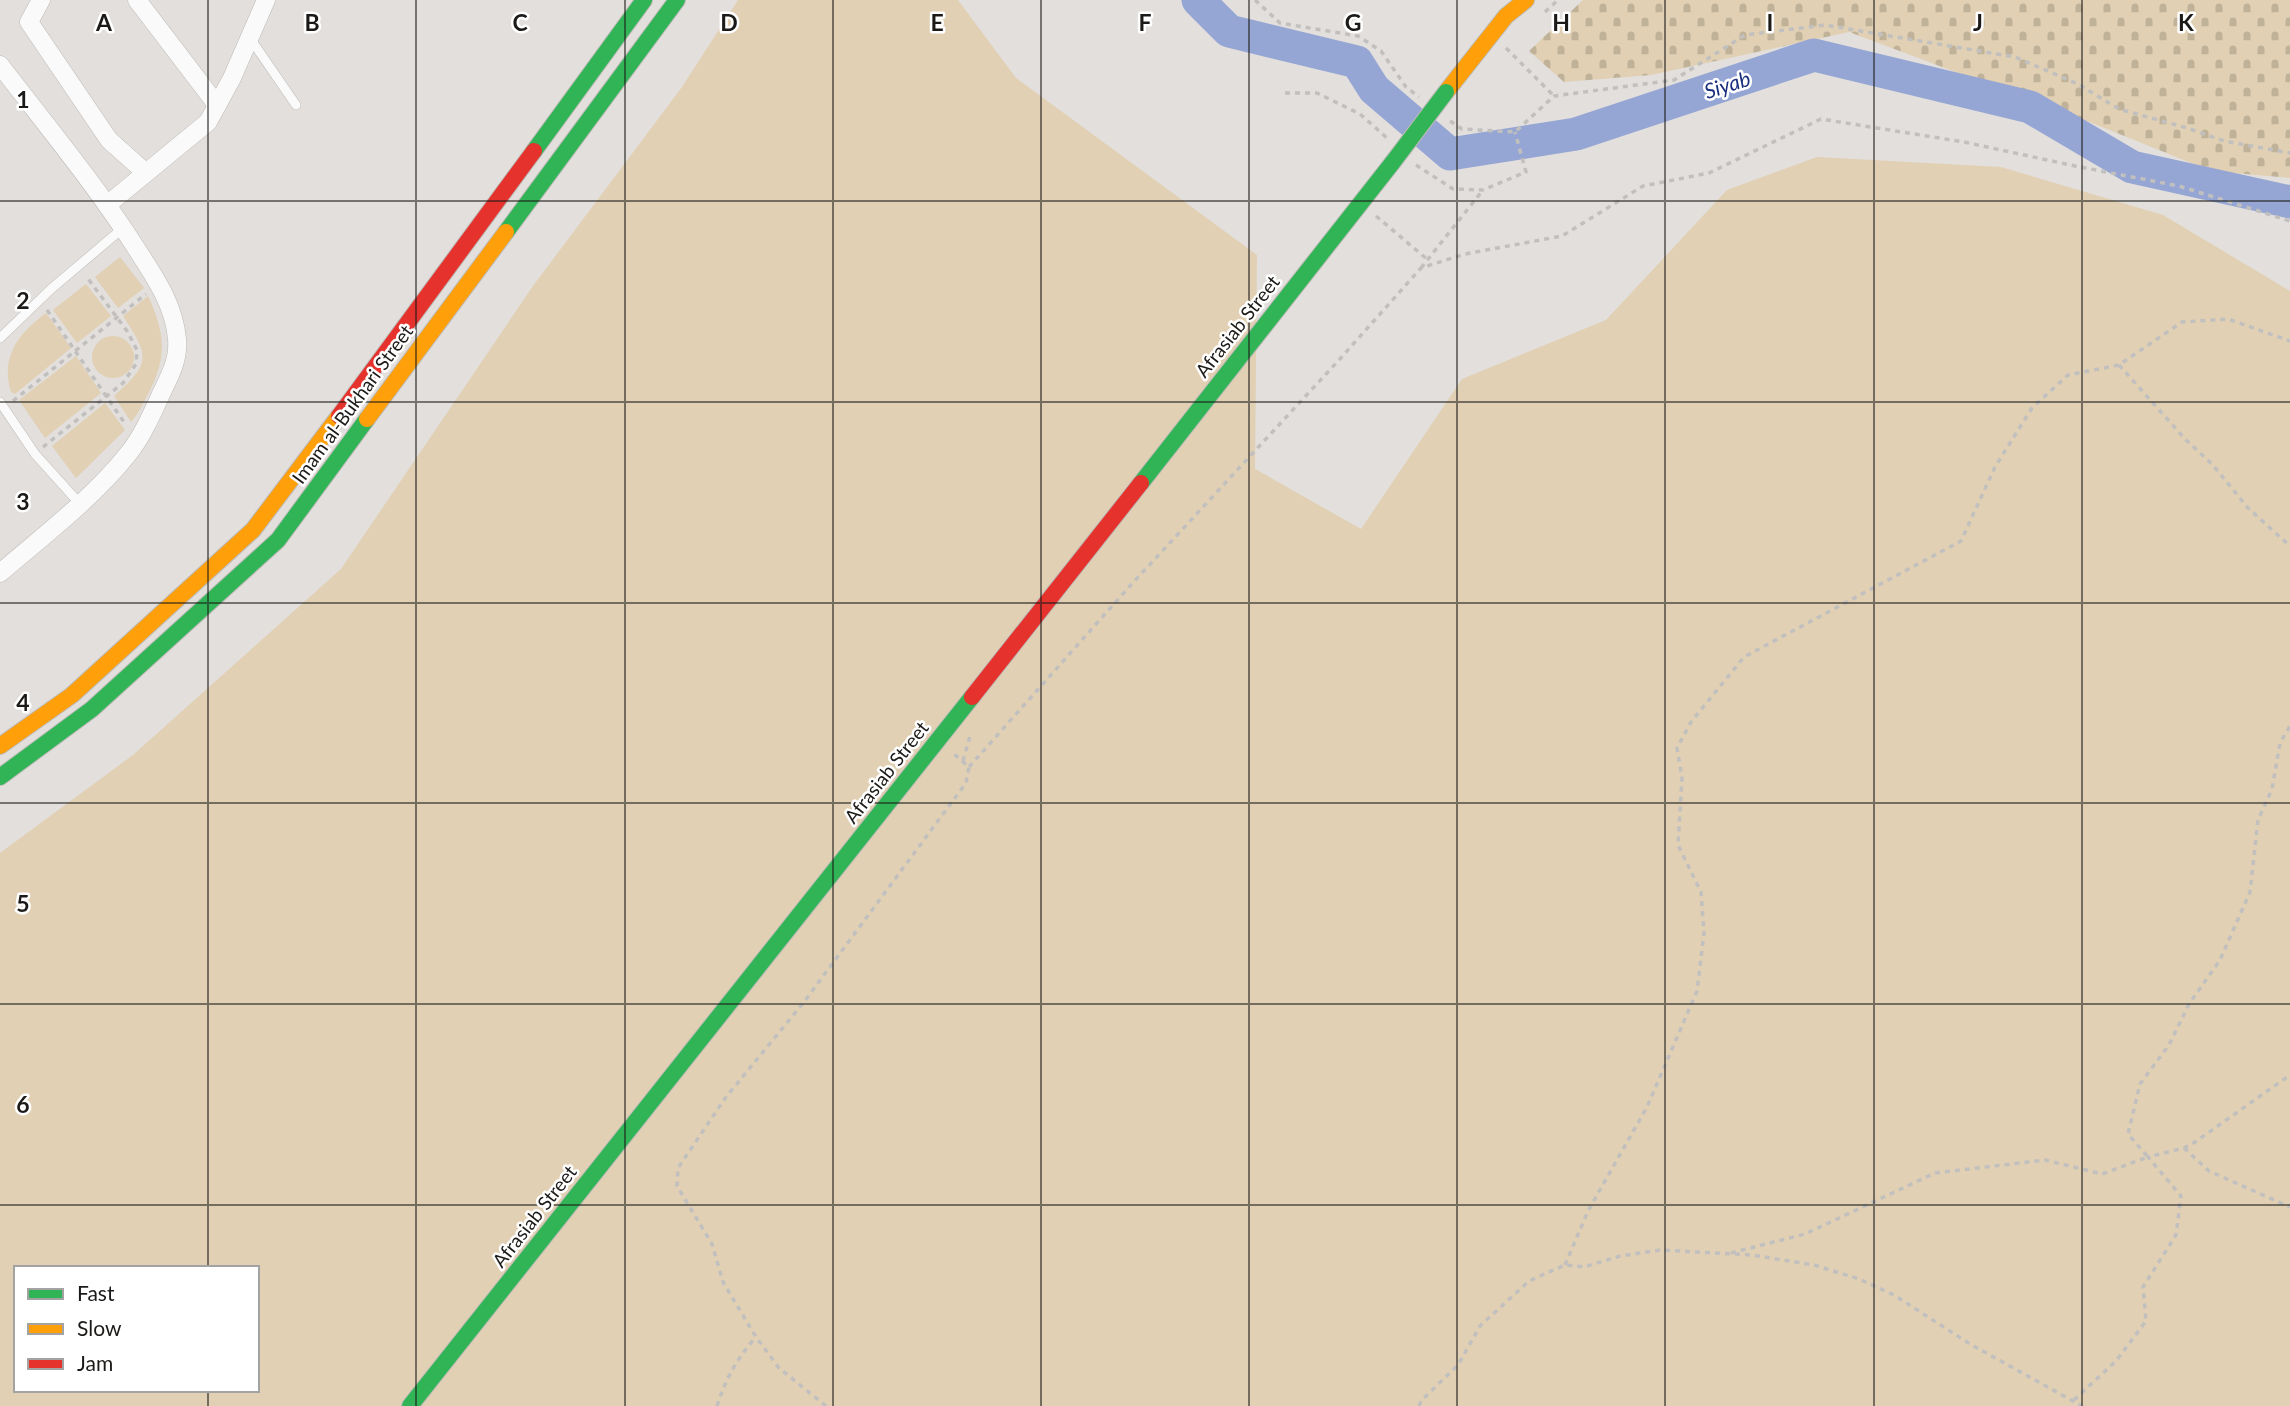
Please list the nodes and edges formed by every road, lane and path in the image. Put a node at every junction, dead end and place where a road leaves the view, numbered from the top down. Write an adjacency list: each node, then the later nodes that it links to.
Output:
1 (41, 0): 20 (street)
2 (137, 0): 13 (street)
3 (266, 0): 9 (street)
4 (677, 0): 8 (main road, Imam al-Bukhari Street)
5 (1255, 0): 14 (path)
6 (1526, 0): 41 (main road, Afrasiab Street, bridge)
7 (642, 2): 8 (main road); 42 (main road, Imam al-Bukhari Street)
8 (660, 22): 44 (main road, Imam al-Bukhari Street)
9 (249, 37): 13 (street); 15 (lane)
10 (1505, 47): 12 (path)
11 (0, 65): 22 (street)
12 (1554, 96): 17 (path); 18 (path)
13 (217, 104): 20 (street)
14 (1429, 104)
15 (296, 105)
16 (1451, 121): 17 (path)
17 (1515, 133): 19 (path)
18 (2290, 153)
19 (1526, 172)
20 (146, 173): 22 (street)
21 (1483, 190): 26 (path)
22 (107, 205): 25 (street)
23 (1367, 209): 26 (path)
24 (2290, 221): 28 (path)
25 (123, 228): 27 (lane); 29 (street)
26 (1427, 260): 28 (path)
27 (79, 266): 30 (lane); 36 (path)
28 (1421, 268): 43 (path)
29 (159, 284): 34 (path); 35 (street)
30 (40, 299): 31 (lane); 35 (path)
31 (0, 338)
32 (2290, 341): 33 (path)
33 (2119, 365): 38 (path); 50 (path)
34 (2, 405): 36 (lane)
35 (137, 441): 37 (street)
36 (35, 454): 37 (lane)
37 (80, 504): 39 (street)
38 (2290, 546)
39 (0, 573)
40 (2290, 726): 47 (path)
41 (938, 741): 43 (path); 53 (main road, Afrasiab Street)
42 (0, 746)
43 (969, 767): 51 (path)
44 (0, 777)
45 (2290, 1075): 46 (path)
46 (2184, 1148): 47 (path); 48 (path)
47 (2148, 1157): 49 (path); 52 (path)
48 (2290, 1207)
49 (1731, 1253): 50 (path); 52 (path)
50 (1565, 1265): 56 (path)
51 (756, 1337): 54 (path); 55 (path)
52 (2074, 1400): 57 (path)
53 (410, 1406)
54 (717, 1406)
55 (827, 1406)
56 (1419, 1406)
57 (2082, 1406)

